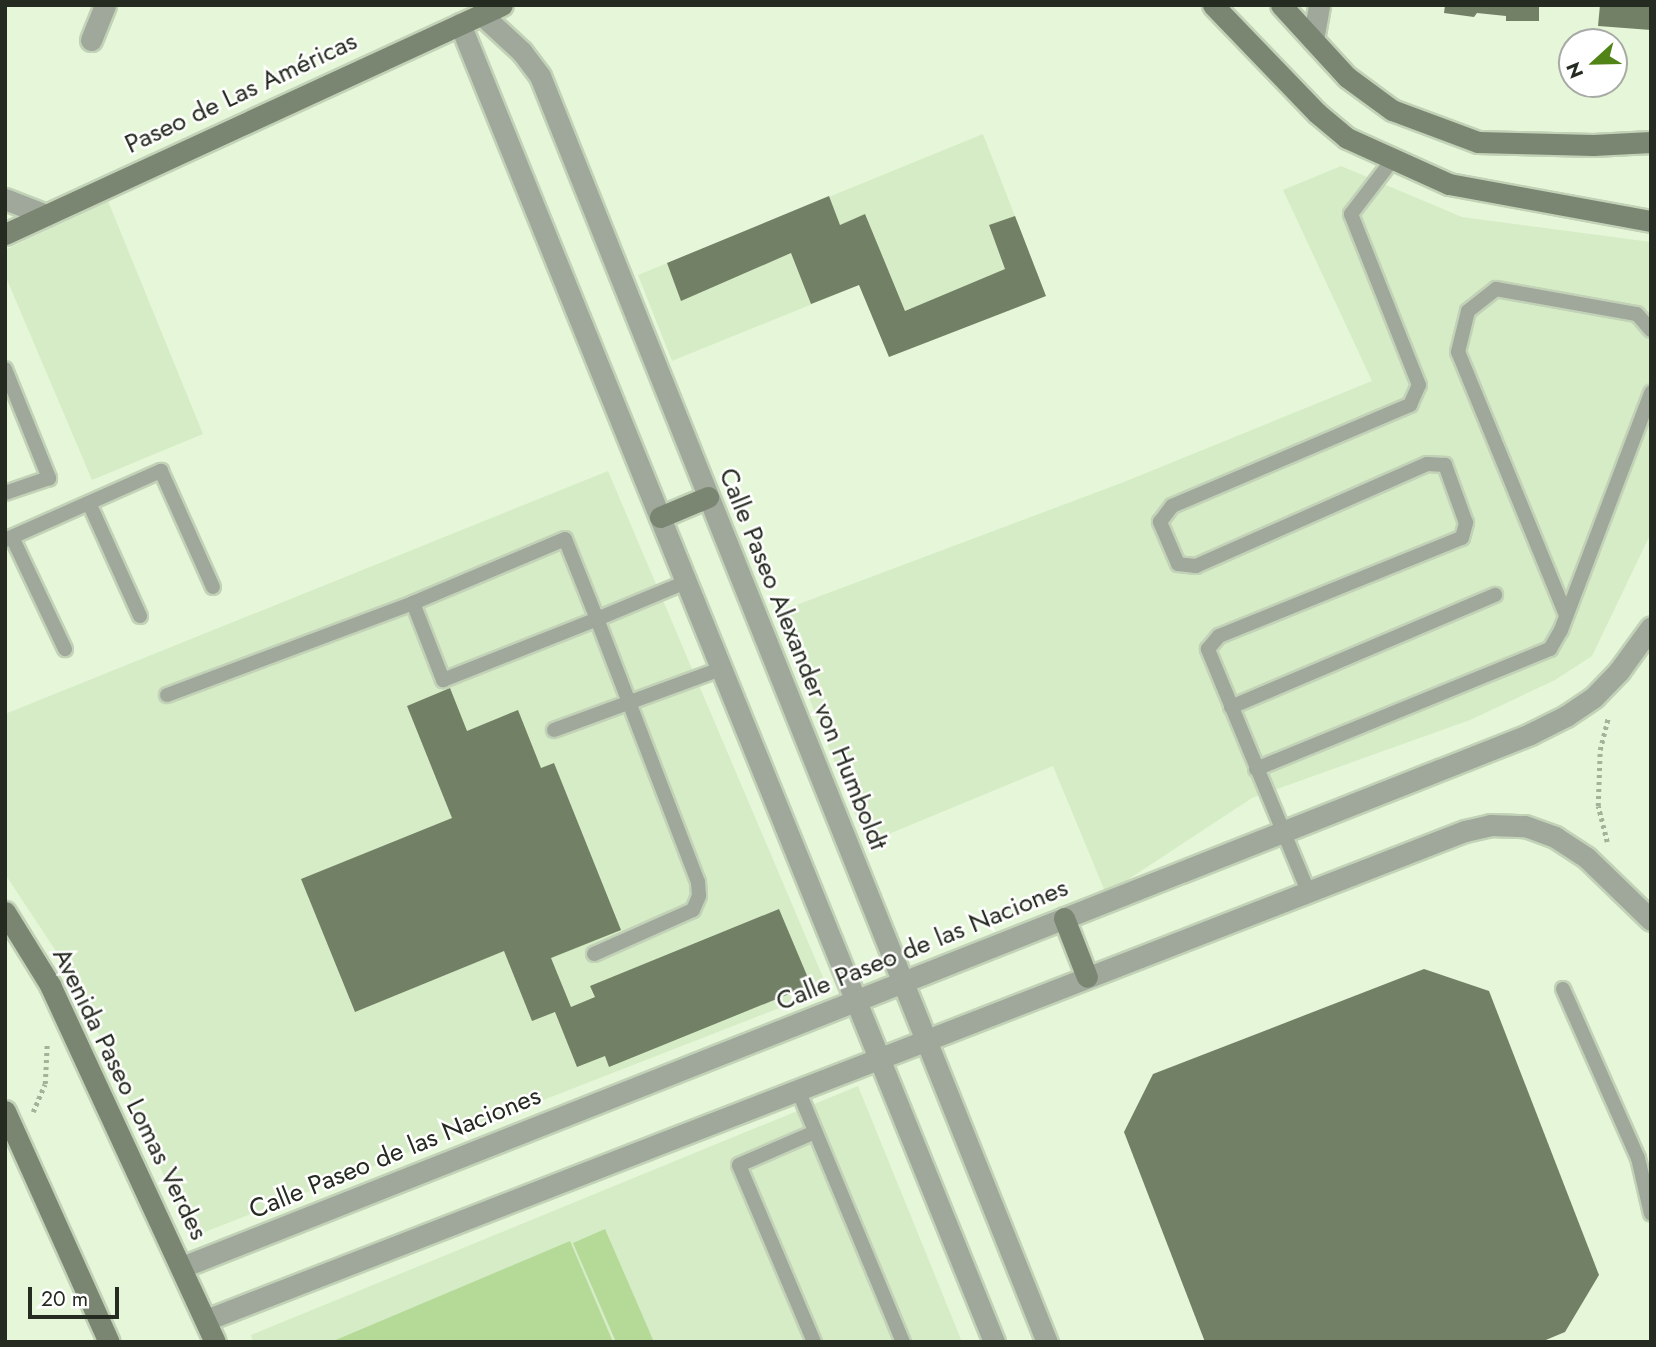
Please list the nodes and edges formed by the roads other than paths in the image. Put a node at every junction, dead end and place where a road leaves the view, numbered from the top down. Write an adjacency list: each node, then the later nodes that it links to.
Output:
1 (105, 5): 8 (street)
2 (502, 5): 6 (street, Paseo de Las Américas)
3 (1213, 5): 11 (street)
4 (1319, 5): 9 (street)
5 (1282, 6): 9 (street)
6 (481, 14): 7 (street, Paseo de Las Américas); 20 (street, Calle Paseo Alexander von Humboldt)
7 (460, 24): 13 (street, Paseo de Las Américas); 22 (street)
8 (91, 40)
9 (1313, 40): 10 (street)
10 (1651, 142)
11 (1393, 159): 14 (street); 36 (lane)
12 (5, 199): 13 (street)
13 (46, 215): 15 (street, Paseo de Las Américas)
14 (1651, 220)
15 (5, 234)
16 (1651, 330): 28 (lane)
17 (5, 369): 19 (lane)
18 (1651, 393): 28 (lane)
19 (5, 493)
20 (708, 497): 22 (street); 46 (street, Calle Paseo Alexander von Humboldt)
21 (89, 503): 23 (lane); 25 (lane); 29 (lane)
22 (660, 517): 24 (street)
23 (9, 539): 32 (lane)
24 (686, 582): 30 (lane); 33 (street)
25 (213, 587)
26 (1495, 595): 36 (lane)
27 (413, 603): 30 (lane); 30 (lane); 34 (lane)
28 (1566, 615): 38 (lane)
29 (140, 616)
30 (597, 619): 35 (lane)
31 (1651, 627): 39 (street, Calle Paseo de las Naciones)
32 (65, 649)
33 (721, 669): 35 (lane); 48 (street)
34 (167, 695)
35 (629, 704): 37 (lane); 44 (lane)
36 (1231, 707): 38 (lane)
37 (554, 730)
38 (1256, 769): 39 (lane)
39 (1283, 833): 40 (lane); 42 (street, Calle Paseo de las Naciones)
40 (1308, 891): 43 (street); 45 (street)
41 (5, 912): 55 (street, Avenida Paseo Lomas Verdes)
42 (1064, 918): 45 (street); 46 (street, Calle Paseo de las Naciones)
43 (1651, 919)
44 (594, 954)
45 (1087, 977): 49 (street)
46 (901, 983): 48 (street, Calle Paseo de las Naciones); 49 (street, Calle Paseo Alexander von Humboldt)
47 (1563, 989): 54 (lane)
48 (856, 1002): 50 (street); 55 (street, Calle Paseo de las Naciones)
49 (923, 1039): 50 (street); 62 (street, Calle Paseo Alexander von Humboldt)
50 (878, 1057): 51 (street); 61 (street)
51 (797, 1090): 53 (lane); 56 (street)
52 (5, 1111): 57 (street)
53 (815, 1132): 59 (lane); 60 (lane)
54 (1651, 1214)
55 (182, 1267): 56 (street, Avenida Paseo Lomas Verdes)
56 (206, 1320): 58 (street, Avenida Paseo Lomas Verdes)
57 (109, 1342)
58 (215, 1342)
59 (814, 1342)
60 (903, 1342)
61 (994, 1342)
62 (1047, 1342)

